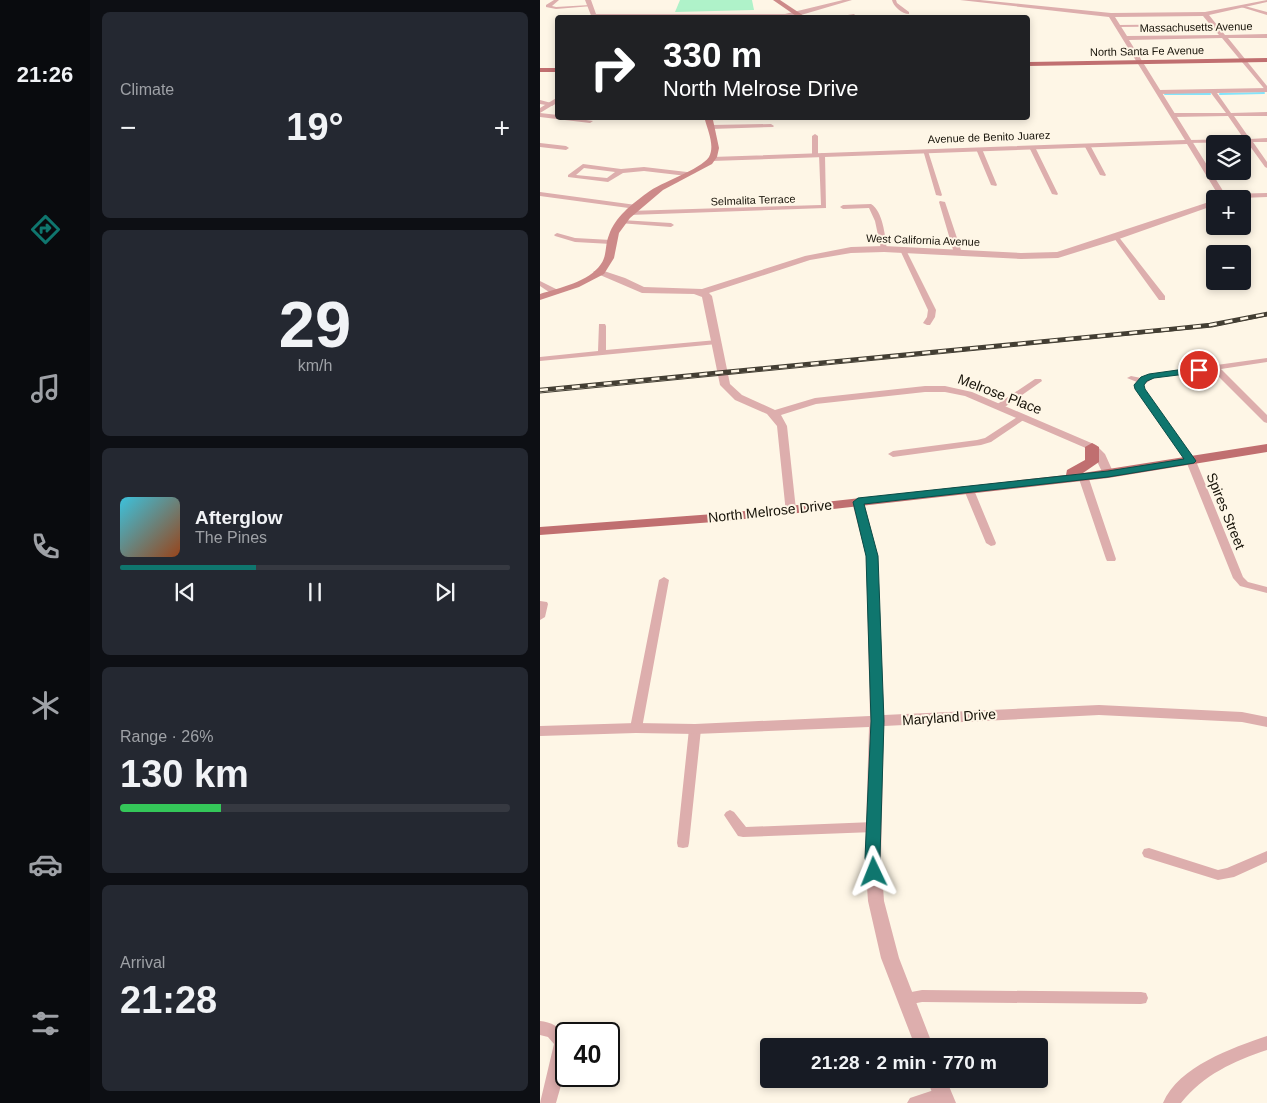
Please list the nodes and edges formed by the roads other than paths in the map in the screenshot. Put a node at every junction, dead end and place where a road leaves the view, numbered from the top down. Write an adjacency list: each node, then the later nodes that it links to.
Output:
1 (557, 0): 8 (street)
2 (776, 0): 15 (main road)
3 (849, 0): 16 (street)
4 (894, 0): 11 (street)
5 (963, 0): 7 (street)
6 (1267, 0): 9 (street)
7 (1004, 2): 10 (street); 17 (street)
8 (589, 3): 14 (street)
9 (1242, 6): 12 (street); 13 (street)
10 (1005, 11)
11 (907, 13)
12 (1205, 14): 17 (street); 18 (street)
13 (1267, 14)
14 (594, 15)
15 (800, 15)
16 (805, 15)
17 (1111, 15): 19 (street)
18 (1214, 25): 19 (street); 21 (street)
19 (1118, 26): 22 (street)
20 (1267, 36): 21 (street, Massachusetts Avenue)
21 (1224, 37): 22 (street, Massachusetts Avenue); 23 (street)
22 (1126, 38): 26 (street)
23 (1244, 62): 24 (main road, North Santa Fe Avenue); 26 (main road, North Santa Fe Avenue); 32 (street)
24 (1267, 62)
25 (1091, 63): 26 (main road, North Santa Fe Avenue); 27 (main road, North Santa Fe Avenue); 29 (main road)
26 (1142, 64): 29 (main road, North Santa Fe Avenue); 34 (street)
27 (1030, 65)
28 (1030, 65): 29 (main road, North Santa Fe Avenue)
29 (1058, 66)
30 (540, 72): 31 (main road)
31 (555, 72)
32 (1267, 90): 33 (street)
33 (1213, 91): 34 (street); 37 (street)
34 (1159, 92): 40 (street)
35 (547, 103): 36 (street)
36 (540, 111)
37 (1230, 114): 38 (street); 40 (street); 46 (street)
38 (1267, 114)
39 (540, 115): 41 (street)
40 (1173, 115): 50 (street)
41 (555, 117)
42 (582, 120): 43 (street)
43 (590, 121)
44 (711, 122): 45 (street); 60 (main road)
45 (771, 126)
46 (1244, 135)
47 (815, 136): 59 (street)
48 (1267, 140): 49 (street, Avenue de Benito Juarez)
49 (1251, 141)
50 (1189, 142): 51 (street, Avenue de Benito Juarez); 53 (street, Avenue de Benito Juarez); 66 (street)
51 (1206, 142)
52 (540, 145): 56 (street)
53 (1087, 145): 55 (street, Avenue de Benito Juarez); 64 (street)
54 (1251, 145): 61 (street)
55 (1032, 147): 57 (street, Avenue de Benito Juarez); 68 (street)
56 (566, 148)
57 (979, 149): 58 (street, Avenue de Benito Juarez); 65 (street)
58 (925, 151): 59 (street, Avenue de Benito Juarez); 81 (street)
59 (819, 155): 60 (street, Avenue de Benito Juarez); 73 (street, Selmalita Terrace)
60 (712, 159): 63 (main road)
61 (1267, 166)
62 (621, 171): 62 (street); 63 (street)
63 (687, 174): 73 (main road)
64 (1103, 175)
65 (994, 185)
66 (1214, 190)
67 (540, 194): 73 (street)
68 (1055, 194)
69 (1267, 195): 70 (street, West California Avenue)
70 (1251, 196)
71 (1206, 204): 77 (street, West California Avenue)
72 (843, 208): 79 (street)
73 (633, 210): 74 (main road)
74 (621, 222): 75 (street); 78 (main road)
75 (671, 225)
76 (557, 235): 78 (street)
77 (1116, 237): 81 (street, West California Avenue); 87 (street)
78 (611, 242): 82 (main road)
79 (884, 249): 80 (street, West California Avenue); 85 (street, West California Avenue)
80 (903, 250): 81 (street, West California Avenue); 88 (street)
81 (958, 253)
82 (598, 272): 84 (main road); 85 (street, West California Avenue)
83 (540, 283): 84 (street)
84 (556, 292): 86 (main road)
85 (703, 292): 90 (street)
86 (540, 297)
87 (1162, 298)
88 (927, 323)
89 (602, 326): 91 (street)
90 (717, 342): 91 (street); 99 (street)
91 (602, 353): 92 (street)
92 (540, 359)
93 (1267, 360): 94 (street)
94 (1215, 368): 97 (street); 101 (street)
95 (1131, 378): 97 (street)
96 (1038, 381): 98 (street)
97 (1142, 382): 105 (street, Spires Street)
98 (999, 407): 99 (street, Melrose Place); 100 (street, Melrose Place)
99 (775, 412): 111 (street)
100 (1022, 417): 102 (street, Melrose Place); 104 (street)
101 (1267, 420)
102 (1092, 447): 106 (street); 108 (main road)
103 (1267, 448): 105 (main road, North Melrose Drive)
104 (893, 454)
105 (1190, 461): 106 (main road, North Melrose Drive); 116 (street, Spires Street)
106 (1108, 474): 107 (main road, North Melrose Drive)
107 (1083, 476): 108 (main road, North Melrose Drive); 114 (street)
108 (1060, 479): 109 (main road, North Melrose Drive)
109 (969, 490): 110 (main road, North Melrose Drive); 113 (street)
110 (858, 502): 111 (main road, North Melrose Drive); 119 (street)
111 (790, 510): 112 (main road, North Melrose Drive)
112 (540, 531)
113 (991, 543)
114 (1112, 559)
115 (664, 580): 121 (street)
116 (1267, 590)
117 (540, 604): 118 (street)
118 (540, 617)
119 (877, 721): 120 (street, Maryland Drive); 122 (street, Maryland Drive); 125 (street)
120 (1267, 722)
121 (636, 728): 122 (street, Maryland Drive); 123 (street, Maryland Drive)
122 (695, 729): 126 (street)
123 (540, 731)
124 (730, 815): 125 (street)
125 (874, 827): 130 (street)
126 (683, 843)
127 (1149, 853): 128 (street)
128 (1267, 856)
129 (1141, 998): 130 (street)
130 (906, 999): 132 (street)
131 (540, 1028): 135 (street)
132 (921, 1038)
133 (1267, 1043): 137 (street)
134 (942, 1092): 136 (street)
135 (548, 1103)
136 (915, 1103)
137 (1171, 1103)

